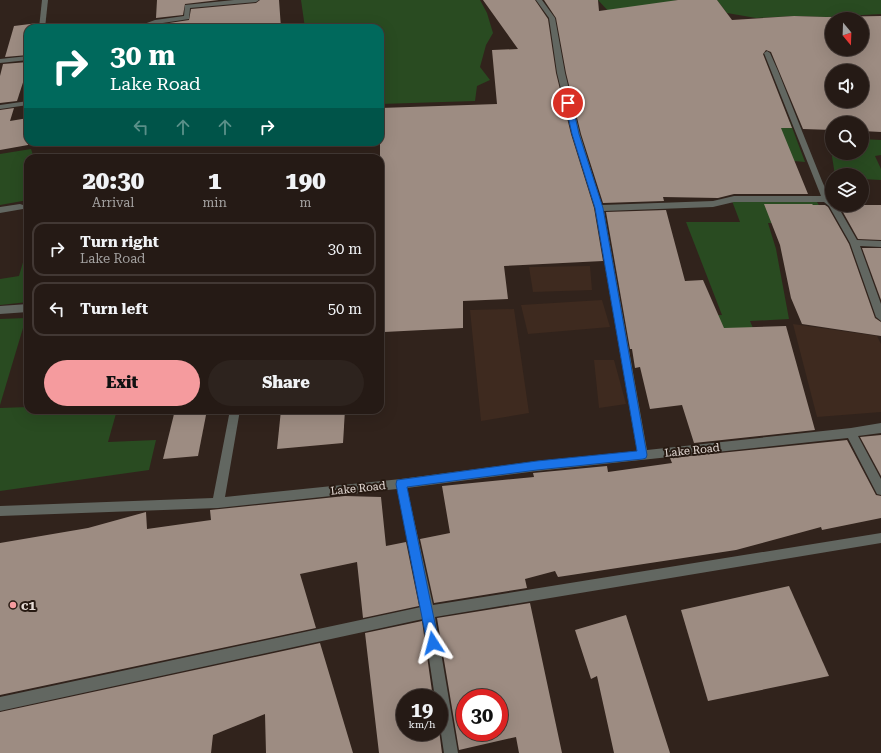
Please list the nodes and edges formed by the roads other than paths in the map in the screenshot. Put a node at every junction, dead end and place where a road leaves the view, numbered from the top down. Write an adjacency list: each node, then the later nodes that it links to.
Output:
1 (45, 0): 4 (street)
2 (256, 0): 5 (street)
3 (538, 0): 14 (street)
4 (42, 24)
5 (149, 24)
6 (766, 53): 11 (street)
7 (24, 58): 8 (street)
8 (0, 61)
9 (24, 104): 10 (street)
10 (0, 107)
11 (825, 191)
12 (825, 203): 14 (street)
13 (20, 207): 15 (street)
14 (599, 208): 25 (street)
15 (0, 210)
16 (836, 212): 17 (street)
17 (854, 243): 18 (street); 21 (street)
18 (881, 244)
19 (24, 308): 20 (street)
20 (0, 310)
21 (881, 317)
22 (234, 414): 28 (street)
23 (881, 428): 24 (street, Lake Road)
24 (851, 432): 25 (street, Lake Road); 27 (street)
25 (643, 455): 26 (street, Lake Road)
26 (401, 484): 28 (street, Lake Road); 31 (street)
27 (881, 490)
28 (218, 504): 29 (street, Lake Road)
29 (0, 511)
30 (881, 538): 31 (street)
31 (428, 612): 32 (street); 33 (street)
32 (0, 704)
33 (451, 753)

